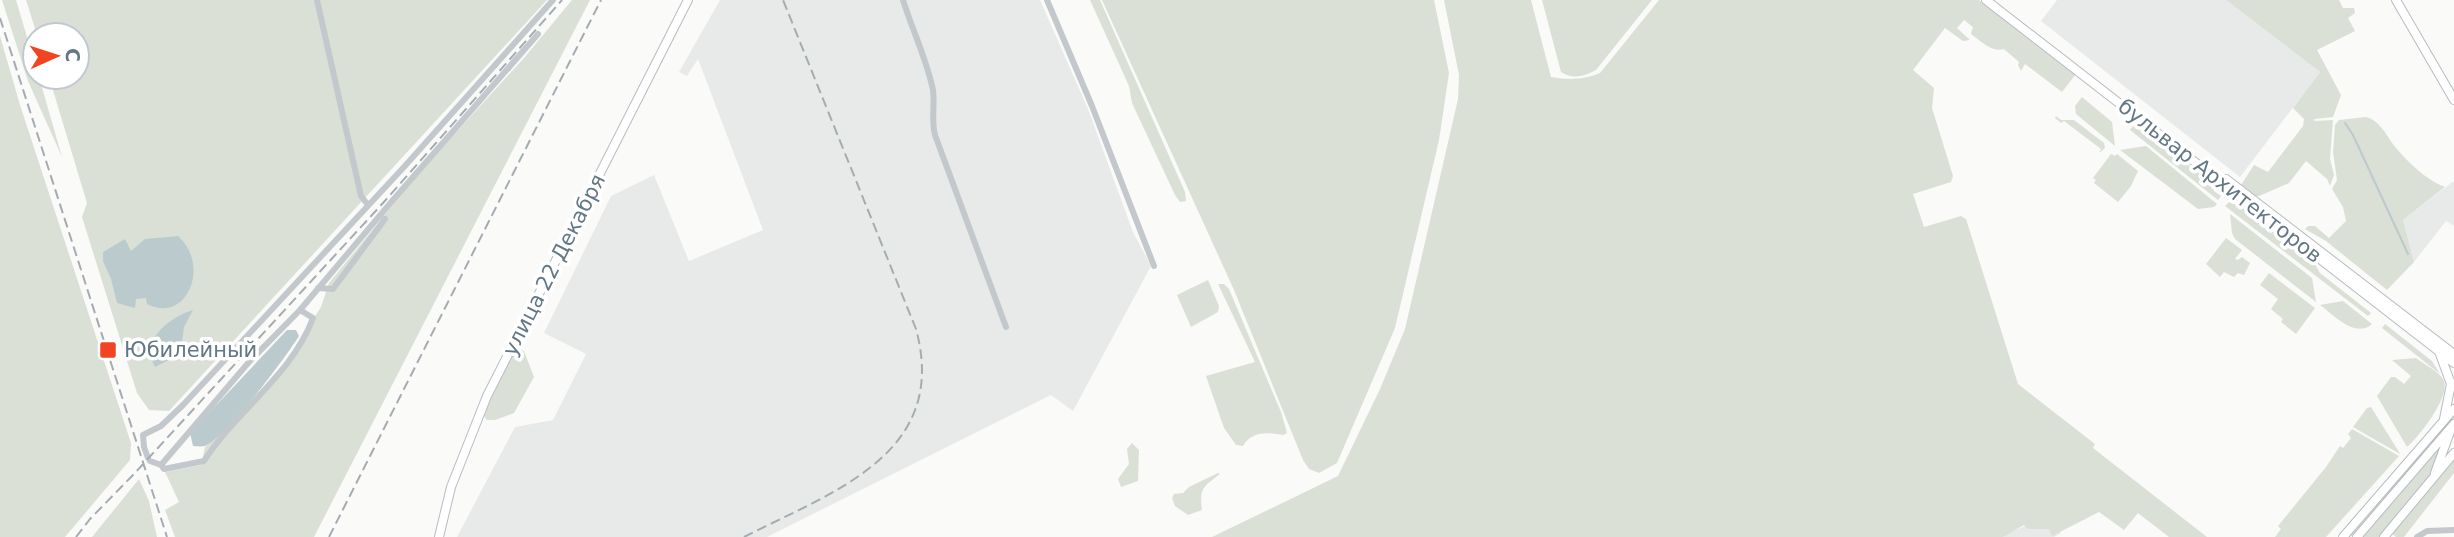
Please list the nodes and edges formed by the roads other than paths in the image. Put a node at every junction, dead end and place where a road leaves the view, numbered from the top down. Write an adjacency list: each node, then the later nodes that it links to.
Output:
1 (317, 0): 11 (street)
2 (553, 0): 11 (street)
3 (688, 0): 30 (main road, улица 22 Декабря)
4 (903, 0): 16 (street)
5 (1047, 0): 13 (street)
6 (1986, 0): 19 (main road, бульвар Архитекторов)
7 (1993, 0): 17 (main road, бульвар Архитекторов)
8 (2396, 0): 10 (main road)
9 (538, 34): 14 (street)
10 (2454, 100)
11 (368, 205): 26 (street)
12 (385, 219): 14 (street)
13 (1154, 266)
14 (318, 288): 15 (street)
15 (300, 310): 26 (street); 26 (street)
16 (1006, 327)
17 (2433, 337): 18 (main road); 20 (main road, бульвар Архитекторов)
18 (2454, 345)
19 (2437, 349): 21 (main road, бульвар Архитекторов); 23 (main road)
20 (2454, 354)
21 (2454, 363)
22 (2454, 409): 23 (main road)
23 (2444, 422): 31 (main road)
24 (2453, 425): 27 (main road); 32 (main road)
25 (2454, 453): 27 (main road)
26 (162, 465)
27 (2433, 479): 29 (main road)
28 (2454, 530): 33 (street)
29 (2388, 536)
30 (439, 537)
31 (2343, 537)
32 (2357, 537)
33 (2417, 537)

